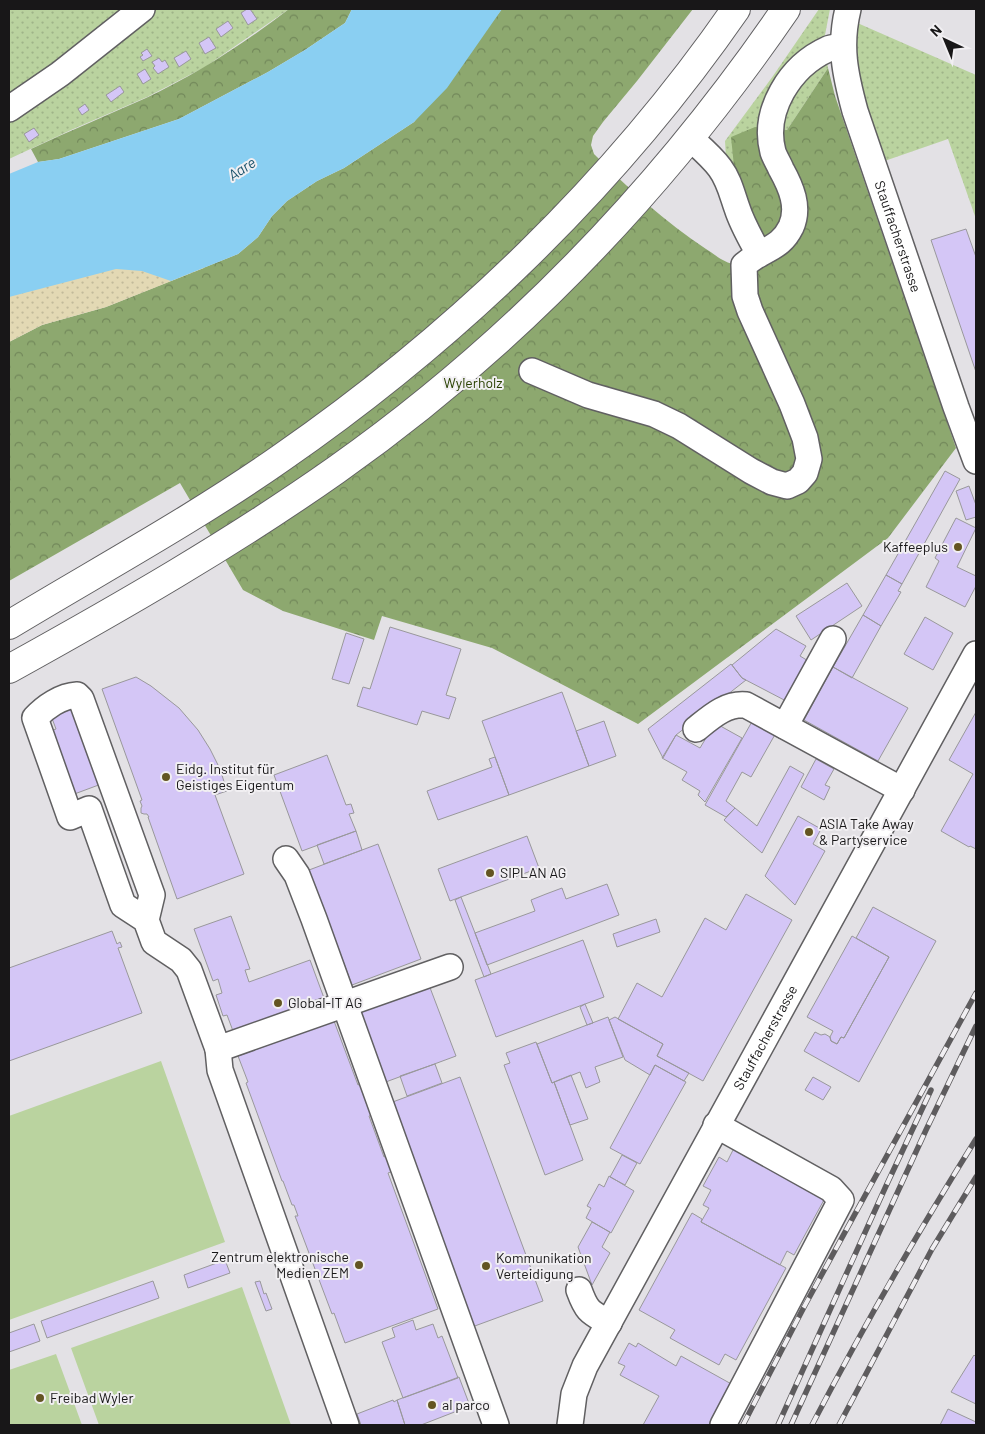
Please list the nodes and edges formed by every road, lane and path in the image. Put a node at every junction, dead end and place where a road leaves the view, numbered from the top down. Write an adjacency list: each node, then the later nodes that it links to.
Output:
1 (142, 9): 6 (street)
2 (736, 9): 11 (highway)
3 (786, 9): 7 (highway)
4 (848, 9): 5 (street, Stauffacherstrasse)
5 (843, 46): 8 (street); 10 (street, Stauffacherstrasse)
6 (9, 110)
7 (690, 138): 8 (street); 14 (highway)
8 (759, 254): 9 (street)
9 (532, 371)
10 (976, 461)
11 (9, 624)
12 (833, 639): 15 (street)
13 (976, 654): 17 (street, Stauffacherstrasse)
14 (9, 669)
15 (785, 726): 16 (street); 17 (street)
16 (696, 730)
17 (902, 790): 25 (street, Stauffacherstrasse)
18 (124, 819): 19 (street); 19 (street); 21 (street)
19 (96, 829): 21 (street)
20 (286, 859): 23 (street)
21 (146, 920): 24 (street)
22 (450, 967): 23 (street)
23 (345, 1004): 24 (street); 29 (street)
24 (218, 1049): 28 (street)
25 (716, 1125): 27 (street, Stauffacherstrasse); 31 (street)
26 (579, 1290): 27 (street)
27 (609, 1323): 30 (street, Stauffacherstrasse)
28 (346, 1425)
29 (496, 1425)
30 (570, 1425)
31 (723, 1425)

